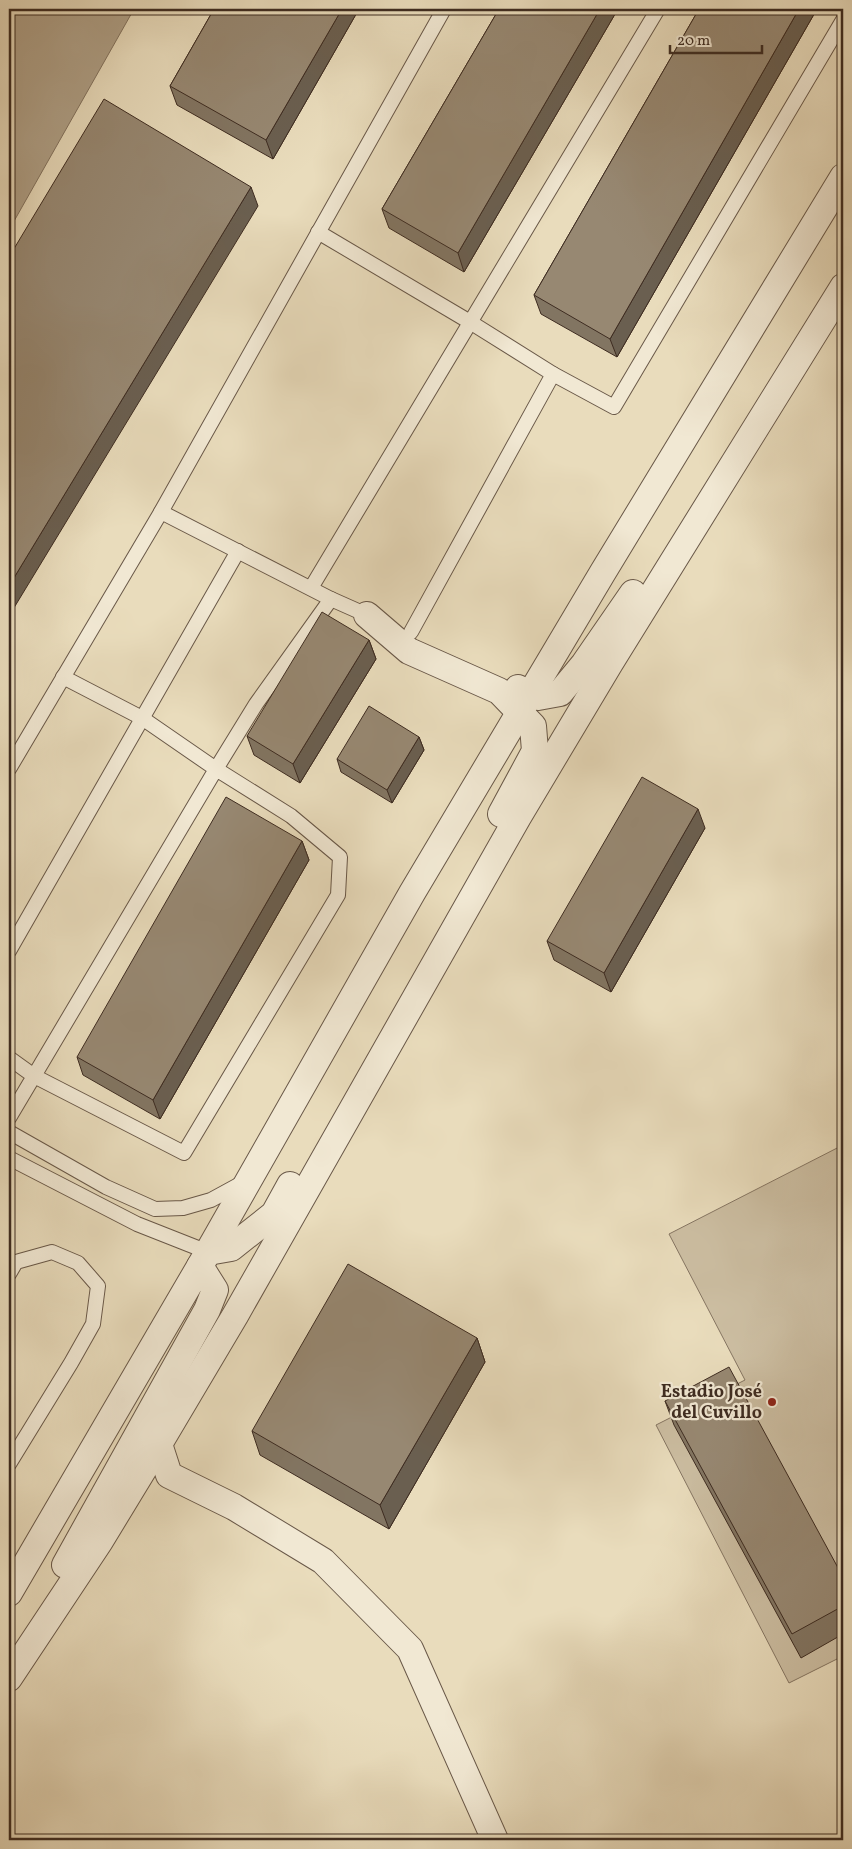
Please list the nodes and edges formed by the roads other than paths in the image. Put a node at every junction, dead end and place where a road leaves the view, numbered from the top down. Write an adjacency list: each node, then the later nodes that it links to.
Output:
1 (444, 9): 5 (lane)
2 (658, 9): 7 (lane)
3 (843, 20): 8 (lane)
4 (843, 177): 16 (street)
5 (318, 232): 7 (lane); 9 (lane)
6 (843, 285): 16 (street); 29 (street)
7 (470, 322): 8 (lane); 11 (lane)
8 (553, 374): 14 (lane)
9 (161, 512): 10 (lane); 15 (lane)
10 (238, 551): 11 (lane); 17 (lane)
11 (310, 588): 12 (lane)
12 (331, 599): 13 (lane); 19 (lane)
13 (367, 615): 14 (street); 16 (street)
14 (411, 632): 16 (street)
15 (63, 677): 17 (lane); 18 (lane)
16 (525, 703): 26 (street); 27 (street)
17 (142, 718): 19 (lane); 20 (lane)
18 (9, 769)
19 (216, 770): 22 (lane); 22 (lane)
20 (9, 951)
21 (9, 1058): 22 (lane)
22 (34, 1076): 23 (lane)
23 (9, 1118)
24 (9, 1132): 26 (lane)
25 (9, 1158): 27 (lane)
26 (247, 1181): 27 (street)
27 (204, 1259): 31 (street); 32 (street)
28 (9, 1274): 30 (lane)
29 (159, 1444): 32 (street); 33 (street)
30 (9, 1464)
31 (9, 1593)
32 (9, 1676)
33 (495, 1840)

